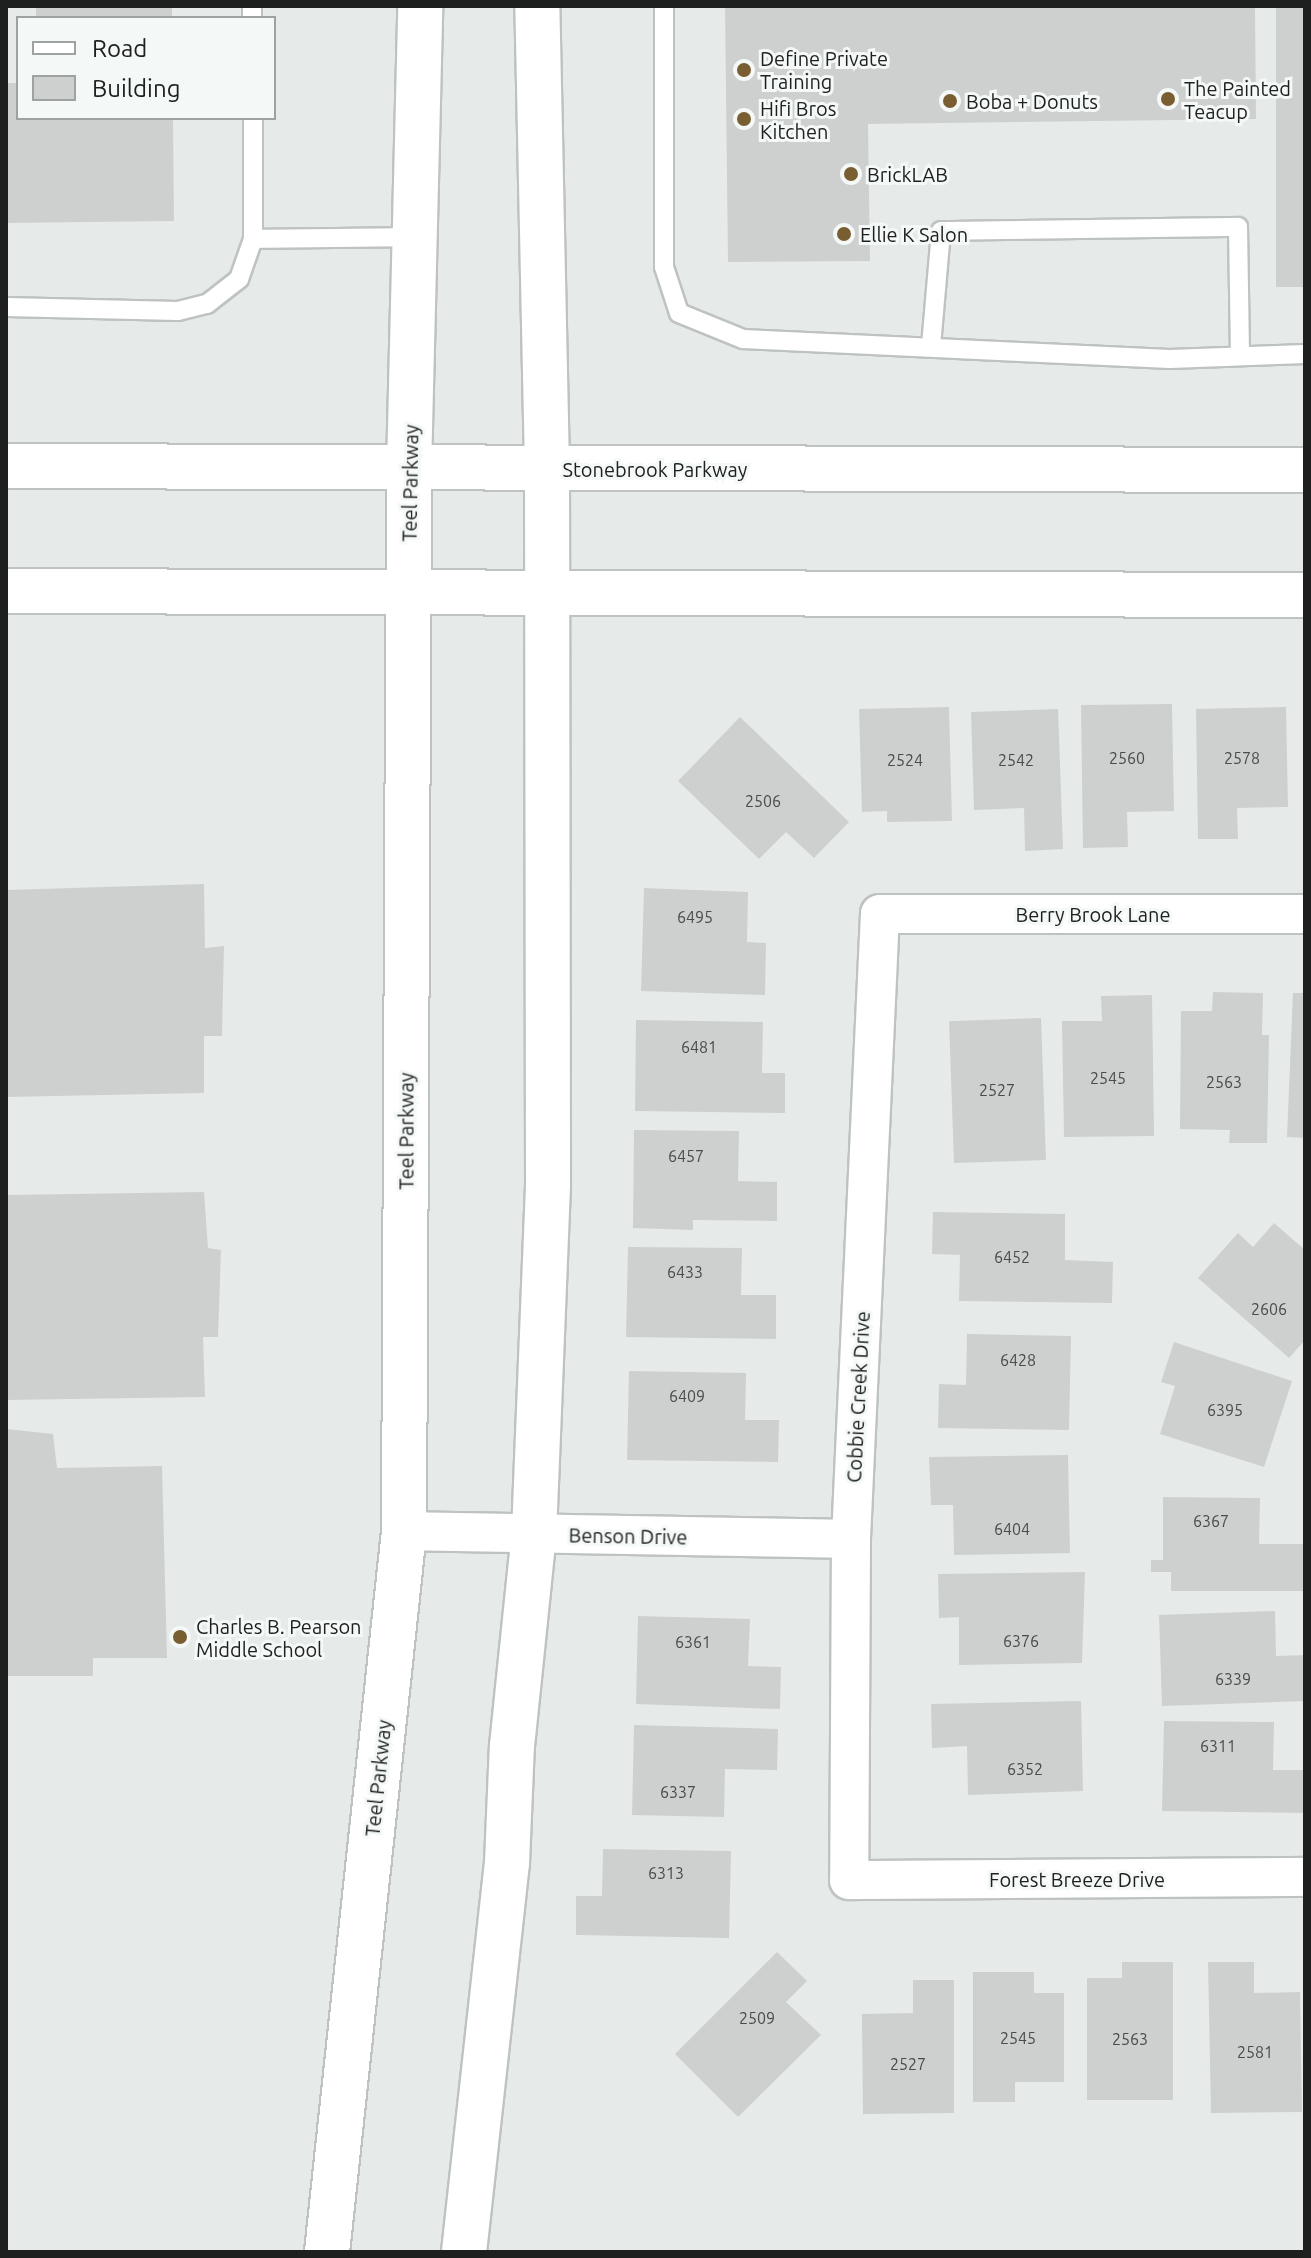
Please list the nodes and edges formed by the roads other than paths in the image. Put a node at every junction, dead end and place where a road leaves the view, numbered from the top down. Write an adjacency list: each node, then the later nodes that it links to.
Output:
1 (420, 6): 5 (main road, Teel Parkway)
2 (537, 6): 12 (main road)
3 (664, 6): 8 (lane)
4 (253, 120): 6 (lane)
5 (415, 237): 6 (lane); 13 (main road, Teel Parkway)
6 (253, 239): 7 (lane)
7 (6, 307)
8 (931, 346): 10 (lane); 10 (lane)
9 (1305, 354): 10 (lane)
10 (1240, 356)
11 (6, 466): 13 (main road, Stonebrook Parkway)
12 (547, 468): 13 (main road, Stonebrook Parkway); 14 (main road, Stonebrook Parkway); 17 (main road)
13 (409, 469): 16 (main road, Teel Parkway)
14 (1305, 470)
15 (6, 591): 16 (main road)
16 (408, 592): 17 (main road); 21 (main road, Teel Parkway)
17 (548, 593): 18 (main road); 22 (main road)
18 (1305, 595)
19 (880, 914): 20 (street, Berry Brook Lane); 23 (street, Cobbie Creek Drive)
20 (1305, 914)
21 (404, 1531): 22 (street, Benson Drive); 26 (main road, Teel Parkway)
22 (534, 1534): 23 (street, Benson Drive); 27 (main road)
23 (851, 1539): 25 (street, Cobbie Creek Drive)
24 (1305, 1877): 25 (street, Forest Breeze Drive)
25 (849, 1880)
26 (327, 2252)
27 (464, 2252)

